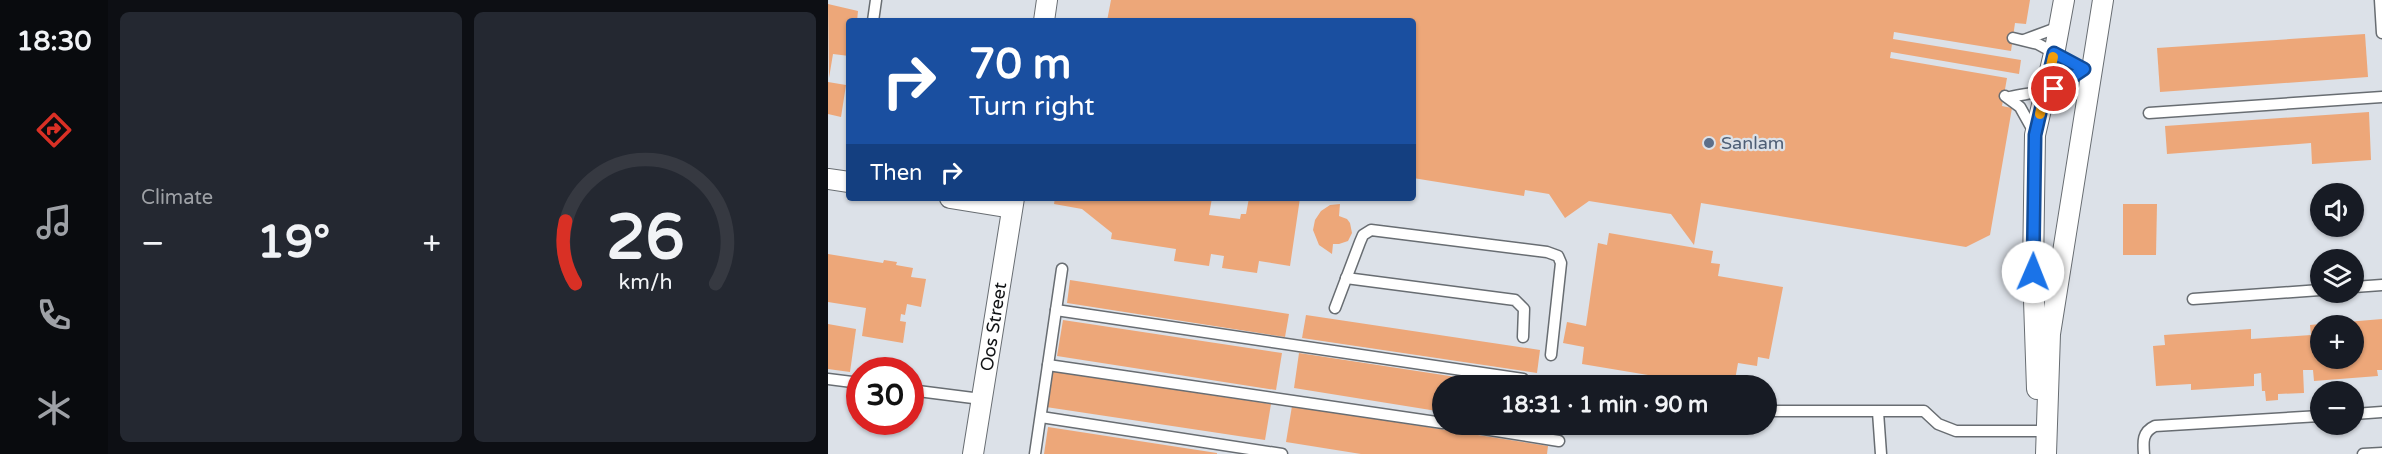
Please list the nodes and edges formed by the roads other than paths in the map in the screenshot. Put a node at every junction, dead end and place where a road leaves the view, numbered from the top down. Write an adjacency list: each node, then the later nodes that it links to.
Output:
1 (876, 0): 6 (lane)
2 (1047, 0): 7 (street)
3 (2064, 0): 8 (street)
4 (2103, 0): 11 (street)
5 (2380, 0): 9 (lane)
6 (873, 18)
7 (1044, 18)
8 (2059, 27): 10 (street); 10 (lane)
9 (2382, 33)
10 (2054, 53): 11 (lane); 12 (street)
11 (2090, 67): 12 (lane); 43 (street)
12 (2045, 91): 15 (street); 15 (lane)
13 (2382, 98): 14 (lane)
14 (2149, 113)
15 (2035, 135): 43 (street)
16 (828, 178): 17 (street)
17 (846, 179)
18 (988, 201): 19 (street)
19 (1013, 203): 35 (street, Oos Street)
20 (1062, 269): 27 (lane)
21 (1346, 278): 26 (lane); 28 (lane); 29 (lane)
22 (2382, 285): 23 (lane)
23 (2364, 286)
24 (2310, 291): 25 (lane)
25 (2193, 299)
26 (1335, 308)
27 (1056, 310): 30 (lane); 31 (lane)
28 (1523, 337)
29 (1551, 356)
30 (1048, 365): 40 (lane); 42 (lane)
31 (1496, 375)
32 (828, 379): 33 (lane)
33 (846, 381)
34 (924, 392): 35 (lane)
35 (981, 399): 47 (street, Oos Street)
36 (1777, 411): 37 (lane)
37 (1878, 412): 43 (lane); 50 (lane)
38 (2382, 412): 39 (lane)
39 (2364, 413)
40 (1041, 417): 48 (lane); 49 (lane)
41 (2310, 417): 52 (lane)
42 (1432, 421)
43 (2044, 431): 51 (street)
44 (1521, 435): 45 (lane)
45 (1559, 441)
46 (2382, 453): 53 (lane)
47 (973, 454)
48 (1035, 454)
49 (1282, 454)
50 (1881, 454)
51 (2045, 454)
52 (2144, 454)
53 (2363, 454)

